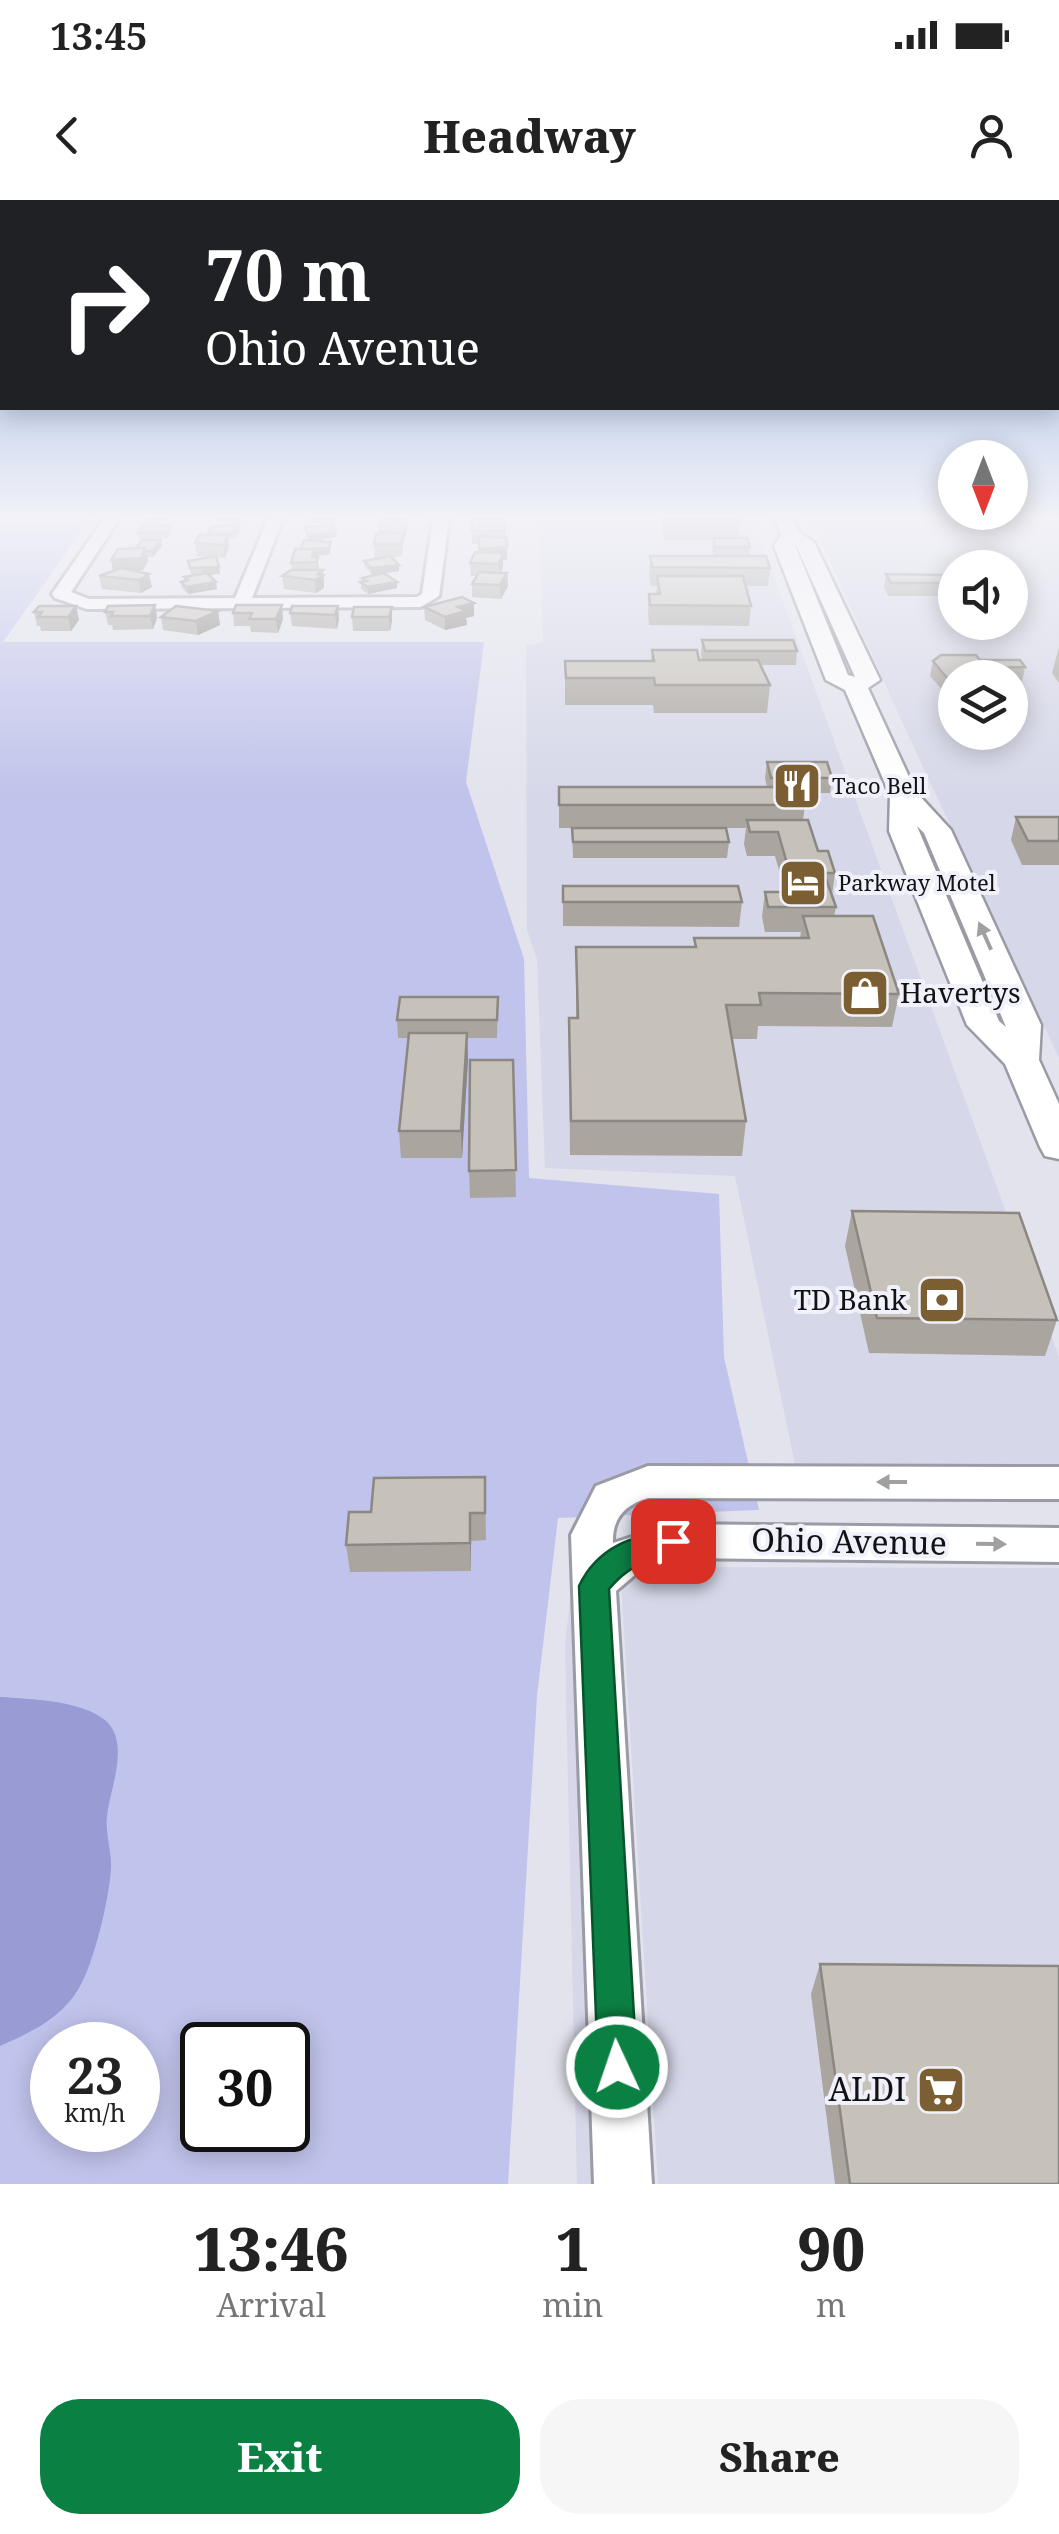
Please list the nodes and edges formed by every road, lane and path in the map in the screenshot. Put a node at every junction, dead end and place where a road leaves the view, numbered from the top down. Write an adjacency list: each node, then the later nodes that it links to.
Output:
1 (810, 612): 2 (main road)
2 (1059, 1147)
3 (1059, 1483): 5 (street, Ohio Avenue, one-way to 5)
4 (1059, 1545): 5 (street, Ohio Avenue, one-way to 4)
5 (594, 1586): 6 (street)
6 (623, 2184)

